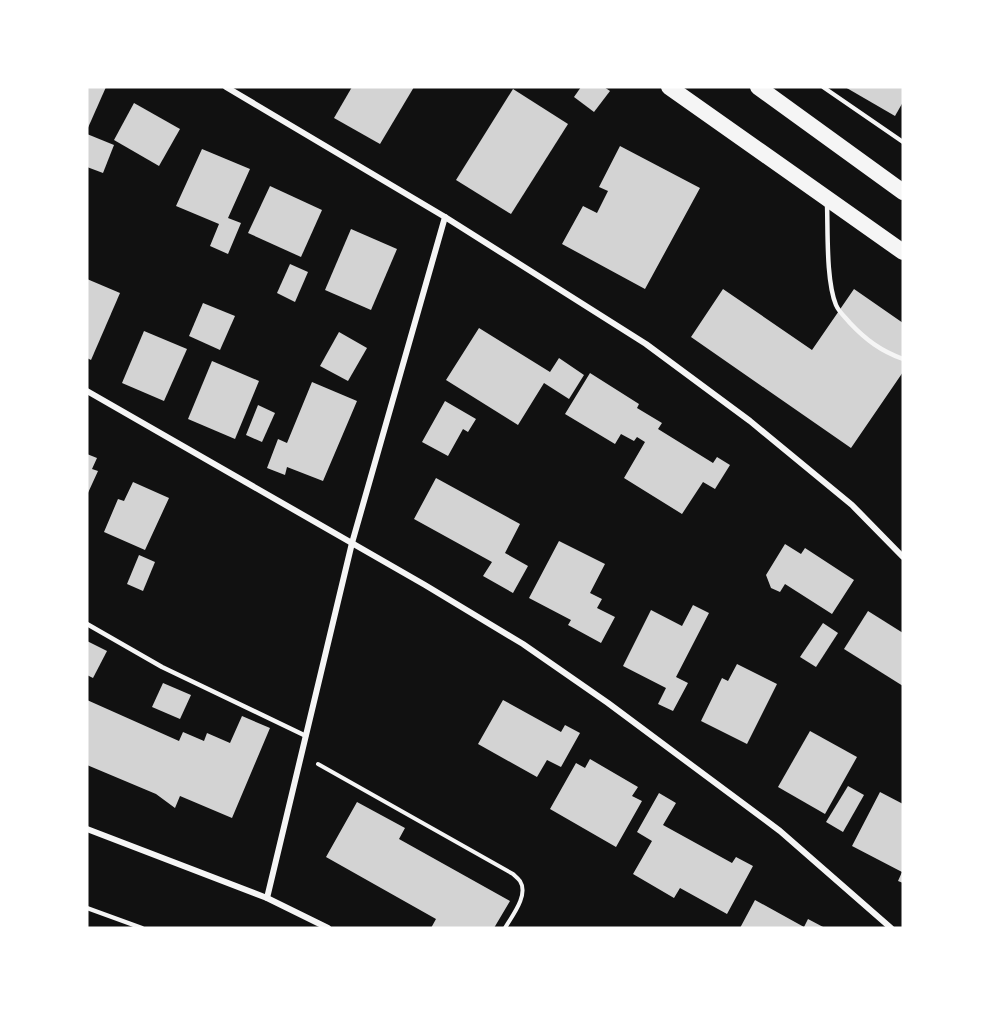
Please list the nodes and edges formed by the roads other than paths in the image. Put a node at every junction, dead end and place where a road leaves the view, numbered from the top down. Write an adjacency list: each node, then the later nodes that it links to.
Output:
1 (226, 87): 6 (street)
2 (669, 87): 5 (highway)
3 (758, 87): 4 (highway)
4 (903, 192)
5 (827, 198): 7 (highway); 8 (lane)
6 (445, 217): 10 (street); 11 (street)
7 (903, 252)
8 (903, 359)
9 (87, 391): 10 (street)
10 (352, 543): 13 (street); 19 (street)
11 (903, 557)
12 (87, 624): 13 (lane)
13 (306, 736): 15 (street)
14 (87, 829): 15 (street)
15 (267, 898): 18 (street)
16 (87, 908): 17 (lane)
17 (142, 928)
18 (328, 928)
19 (891, 928)

